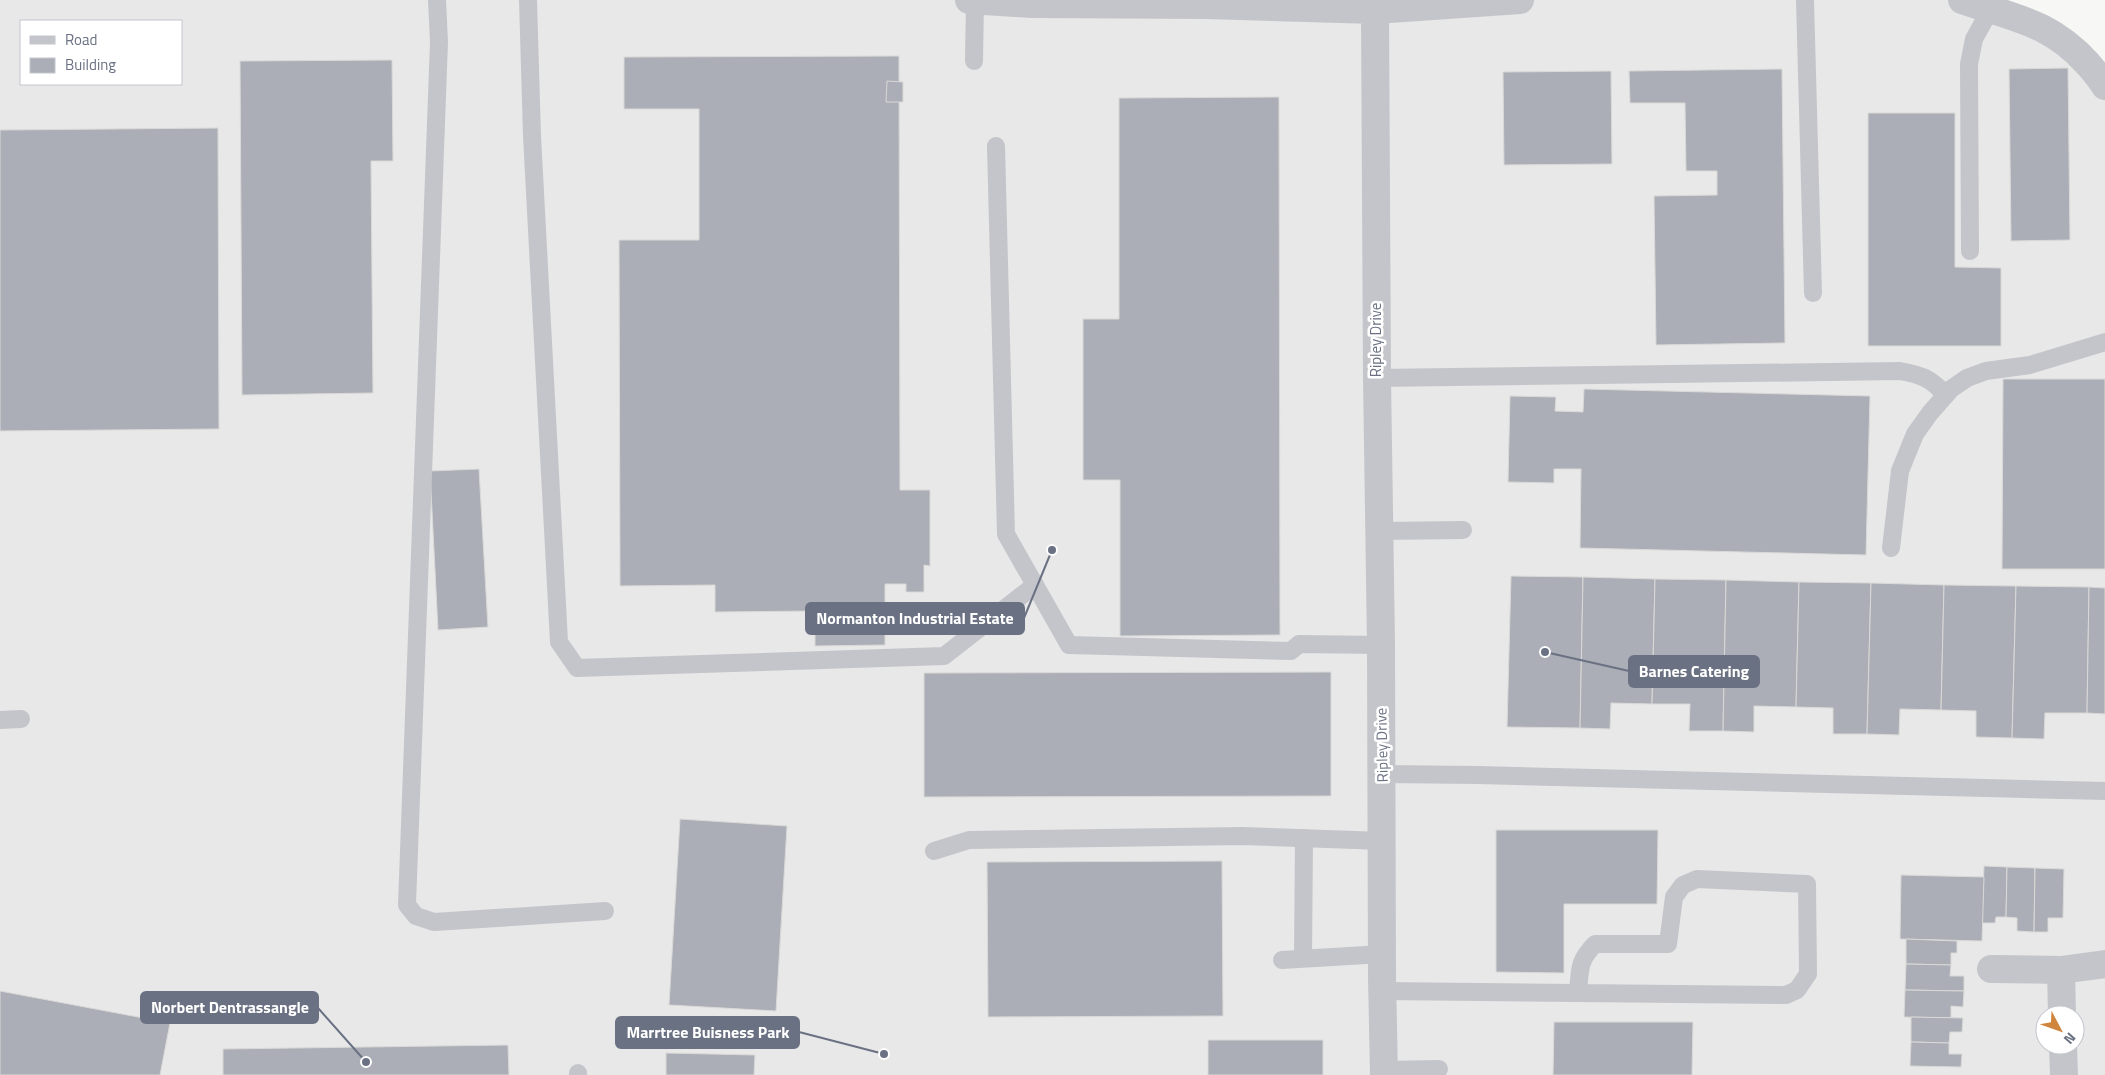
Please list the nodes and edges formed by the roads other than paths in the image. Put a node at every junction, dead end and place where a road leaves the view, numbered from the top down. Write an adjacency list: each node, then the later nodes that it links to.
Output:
1 (437, 0): 30 (lane)
2 (528, 0): 21 (lane)
3 (972, 0): 7 (street); 10 (lane)
4 (1520, 0): 8 (street)
5 (1805, 0): 14 (lane)
6 (1962, 0): 9 (street)
7 (1032, 2): 8 (street)
8 (1375, 10): 16 (street, Ripley Drive)
9 (1990, 10): 11 (street); 13 (lane)
10 (974, 61)
11 (2105, 86)
12 (996, 146): 21 (lane)
13 (1970, 251)
14 (1813, 293)
15 (2105, 342): 17 (lane)
16 (1376, 378): 17 (lane); 19 (street, Ripley Drive)
17 (1946, 395): 20 (lane)
18 (1463, 530): 19 (lane)
19 (1380, 531): 22 (street, Ripley Drive)
20 (1891, 548)
21 (1035, 585): 22 (lane)
22 (1381, 645): 25 (street, Ripley Drive)
23 (21, 719): 24 (lane)
24 (0, 720)
25 (1383, 774): 26 (lane); 28 (street, Ripley Drive)
26 (2105, 791)
27 (1304, 838): 28 (lane); 29 (lane); 32 (lane)
28 (1383, 841): 31 (street, Ripley Drive)
29 (934, 851)
30 (605, 911)
31 (1383, 954): 32 (lane); 37 (street, Ripley Drive)
32 (1303, 958): 33 (lane)
33 (1282, 960)
34 (2105, 964): 36 (street)
35 (1991, 969): 36 (street)
36 (2061, 970): 39 (street)
37 (1382, 991): 38 (lane); 42 (street, Ripley Drive)
38 (1578, 993): 38 (lane)
39 (2062, 1005)
40 (2063, 1055): 43 (street)
41 (1439, 1069): 42 (lane)
42 (1384, 1072)
43 (2064, 1075)

